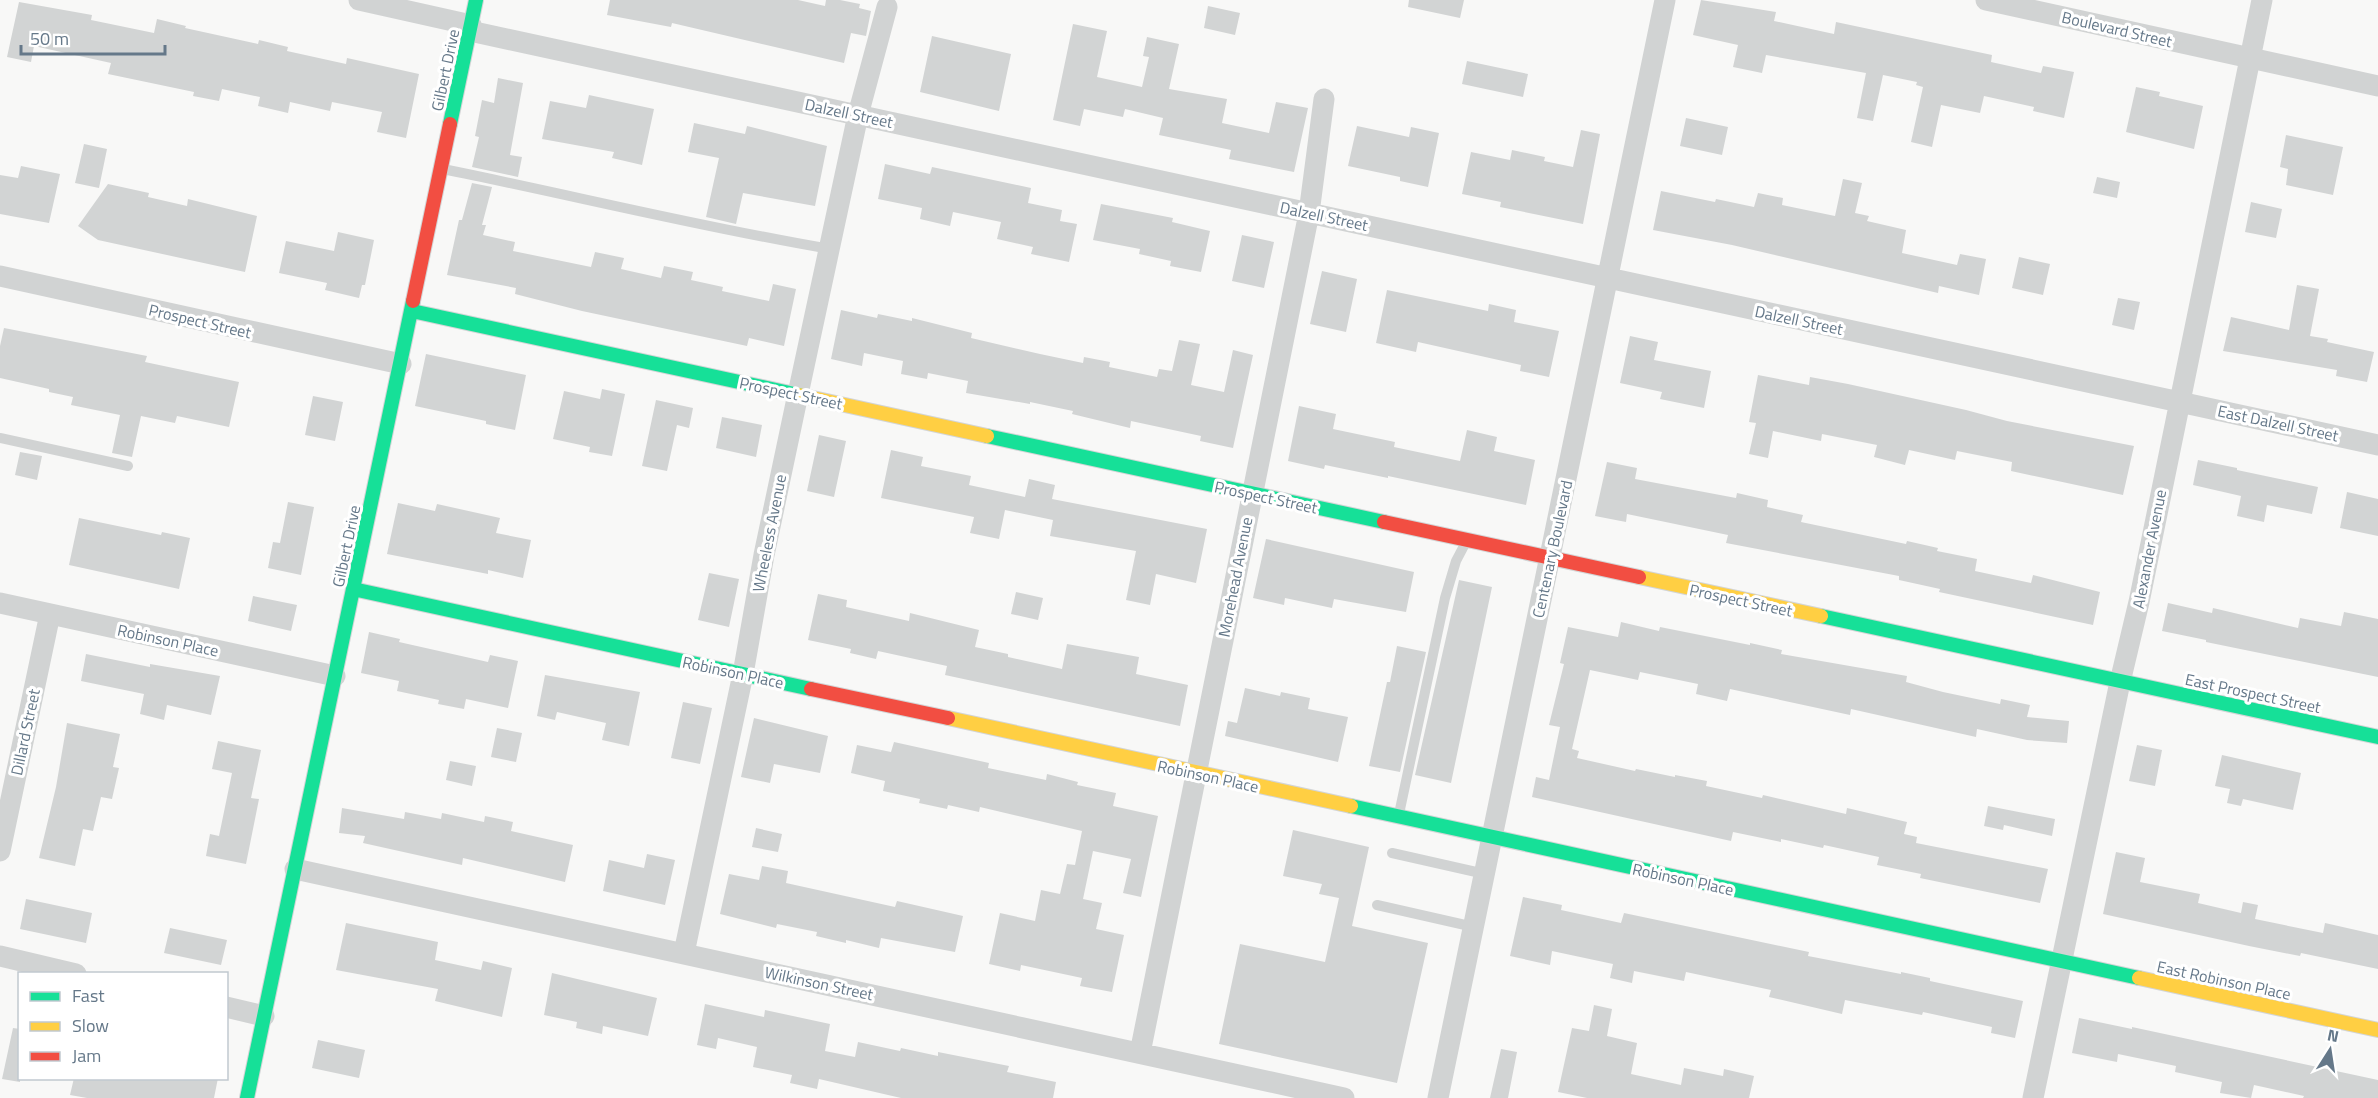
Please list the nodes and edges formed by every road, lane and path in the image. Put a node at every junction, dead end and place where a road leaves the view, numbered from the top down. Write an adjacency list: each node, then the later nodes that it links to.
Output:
1 (359, 0): 7 (street, Dalzell Street)
2 (476, 0): 7 (street, Gilbert Drive)
3 (1665, 0): 16 (street, Centenary Boulevard)
4 (1986, 0): 8 (street, Boulevard Street)
5 (2262, 0): 8 (street, Alexander Avenue)
6 (887, 7): 11 (street, Wheeless Avenue)
7 (471, 28): 11 (street, Dalzell Street); 12 (street, Gilbert Drive)
8 (2249, 58): 9 (street, Boulevard Street); 20 (street, Alexander Avenue)
9 (2378, 86)
10 (1324, 99): 13 (street, Morehead Avenue)
11 (858, 115): 13 (street, Dalzell Street); 14 (street, Wheeless Avenue)
12 (441, 168): 14 (lane); 17 (street, Gilbert Drive)
13 (1309, 213): 16 (street, Dalzell Street); 24 (street, Morehead Avenue)
14 (830, 249): 19 (street, Wheeless Avenue)
15 (0, 276): 18 (street, Prospect Street)
16 (1608, 278): 20 (street, Dalzell Street); 26 (street, Centenary Boulevard)
17 (412, 311): 18 (street, Gilbert Drive); 19 (street, Prospect Street)
18 (401, 364): 27 (street, Gilbert Drive)
19 (798, 394): 24 (street, Prospect Street); 30 (street, Wheeless Avenue)
20 (2179, 402): 22 (street, East Dalzell Street); 32 (street, Alexander Avenue)
21 (0, 438): 23 (lane)
22 (2378, 445)
23 (128, 466)
24 (1252, 494): 25 (street, Prospect Street); 34 (street, Morehead Avenue)
25 (1466, 541): 26 (street, Prospect Street); 35 (lane)
26 (1550, 559): 32 (street, Prospect Street); 36 (street, Centenary Boulevard)
27 (353, 590): 30 (street, Robinson Place); 31 (street, Gilbert Drive)
28 (0, 603): 29 (street, Robinson Place)
29 (50, 614): 31 (street, Robinson Place); 37 (street, Dillard Street)
30 (743, 674): 34 (street, Robinson Place); 43 (street, Wheeless Avenue)
31 (335, 676): 39 (street, Gilbert Drive)
32 (2120, 682): 33 (street, East Prospect Street); 45 (street, Alexander Avenue)
33 (2378, 737)
34 (1197, 774): 35 (street, Robinson Place); 50 (street, Morehead Avenue)
35 (1398, 818): 36 (street, Robinson Place)
36 (1493, 838): 40 (street, Centenary Boulevard); 45 (street, Robinson Place)
37 (0, 851)
38 (1392, 853): 40 (lane)
39 (295, 869): 43 (street, Wilkinson Street); 48 (street, Gilbert Drive)
40 (1485, 874): 42 (street, Centenary Boulevard)
41 (1377, 905): 42 (lane)
42 (1474, 927): 53 (street, Centenary Boulevard)
43 (684, 953): 50 (street, Wilkinson Street)
44 (0, 956): 46 (street)
45 (2062, 962): 49 (street, East Robinson Place); 54 (street, Alexander Avenue)
46 (68, 972)
47 (228, 1007): 48 (street)
48 (264, 1016): 51 (street, Gilbert Drive)
49 (2378, 1030)
50 (1140, 1053): 52 (street, Wilkinson Street)
51 (247, 1098)
52 (1344, 1098)
53 (1438, 1098)
54 (2032, 1098)

